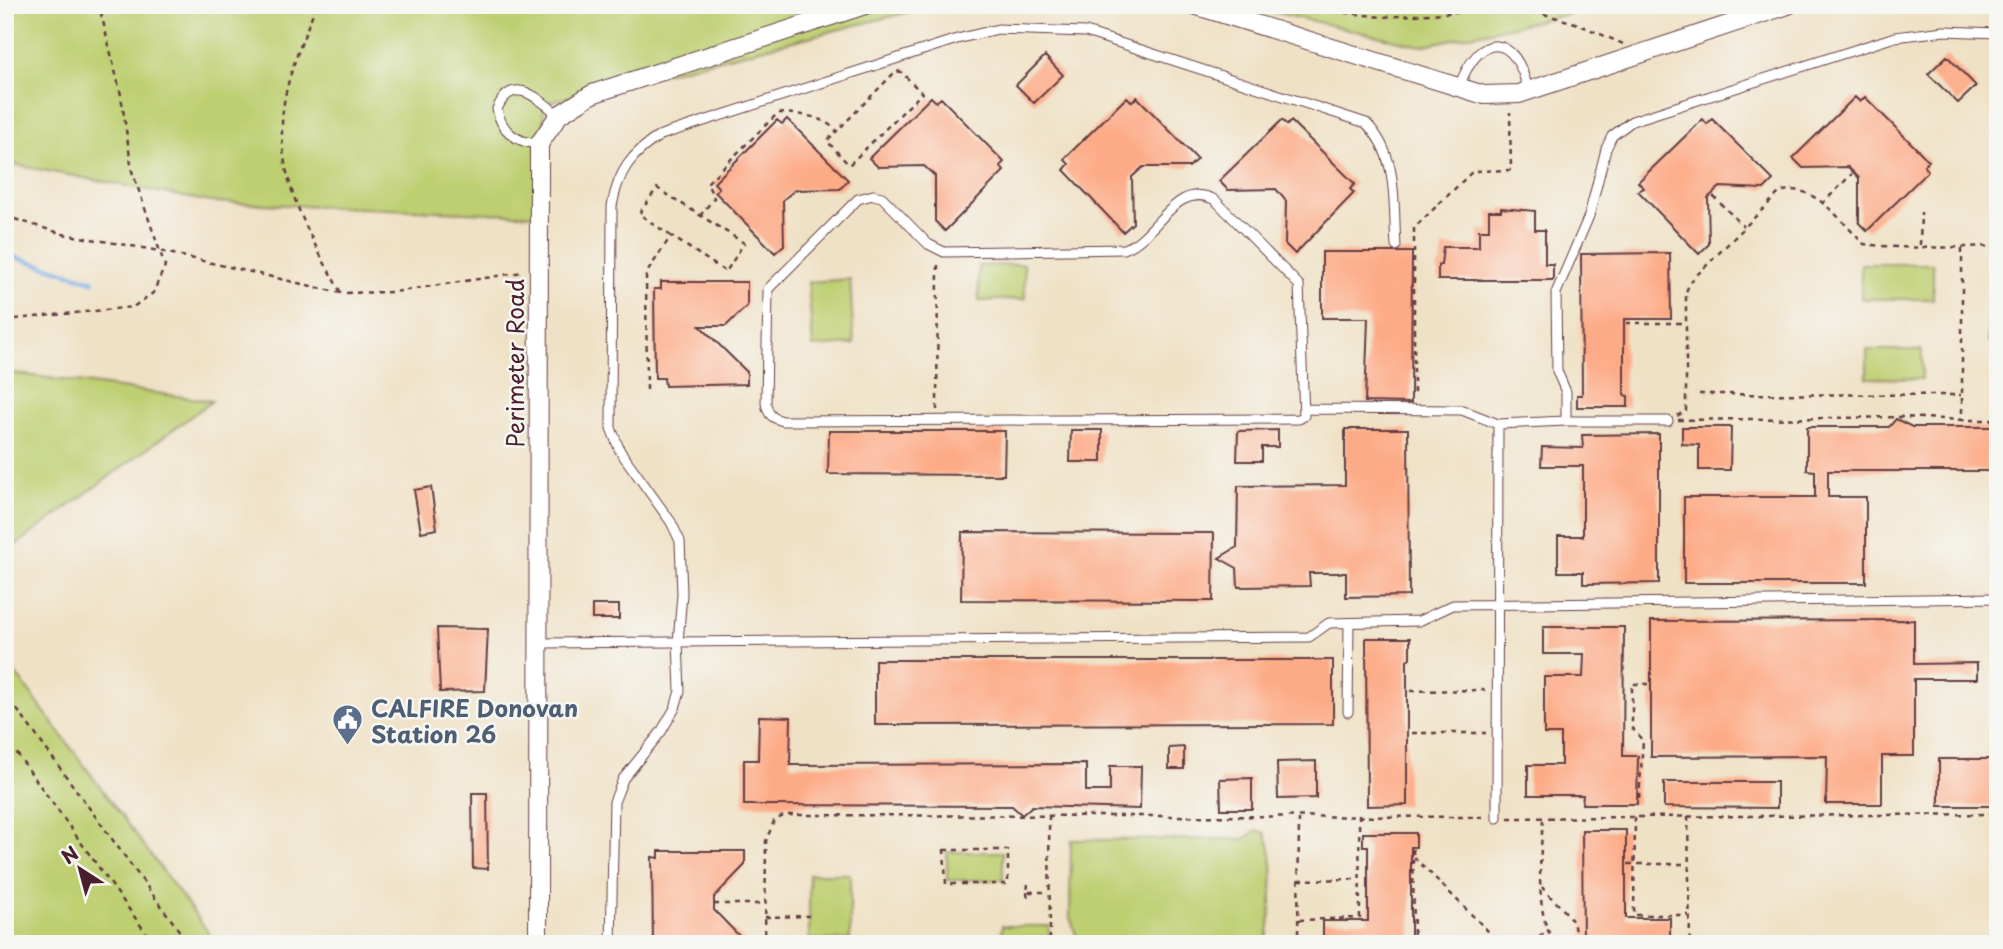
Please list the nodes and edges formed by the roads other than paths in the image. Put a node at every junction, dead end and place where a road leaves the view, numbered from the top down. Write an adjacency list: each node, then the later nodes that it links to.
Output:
1 (865, 5): 7 (street)
2 (1194, 5): 5 (street)
3 (1788, 5): 6 (street)
4 (1998, 33): 11 (lane)
5 (1459, 87): 6 (street); 6 (lane)
6 (1528, 91)
7 (559, 115): 8 (street); 8 (lane)
8 (539, 144): 18 (street, Perimeter Road)
9 (1396, 246): 17 (lane)
10 (1304, 409): 10 (lane); 13 (lane)
11 (1566, 421): 12 (lane); 13 (lane)
12 (1668, 421)
13 (1498, 424): 15 (lane)
14 (1998, 598): 15 (lane)
15 (1499, 604): 16 (lane); 20 (lane)
16 (1349, 623): 17 (lane); 19 (lane)
17 (678, 642): 18 (lane); 22 (lane)
18 (538, 643): 21 (street, Perimeter Road)
19 (1348, 712)
20 (1497, 818)
21 (538, 944)
22 (611, 944)

